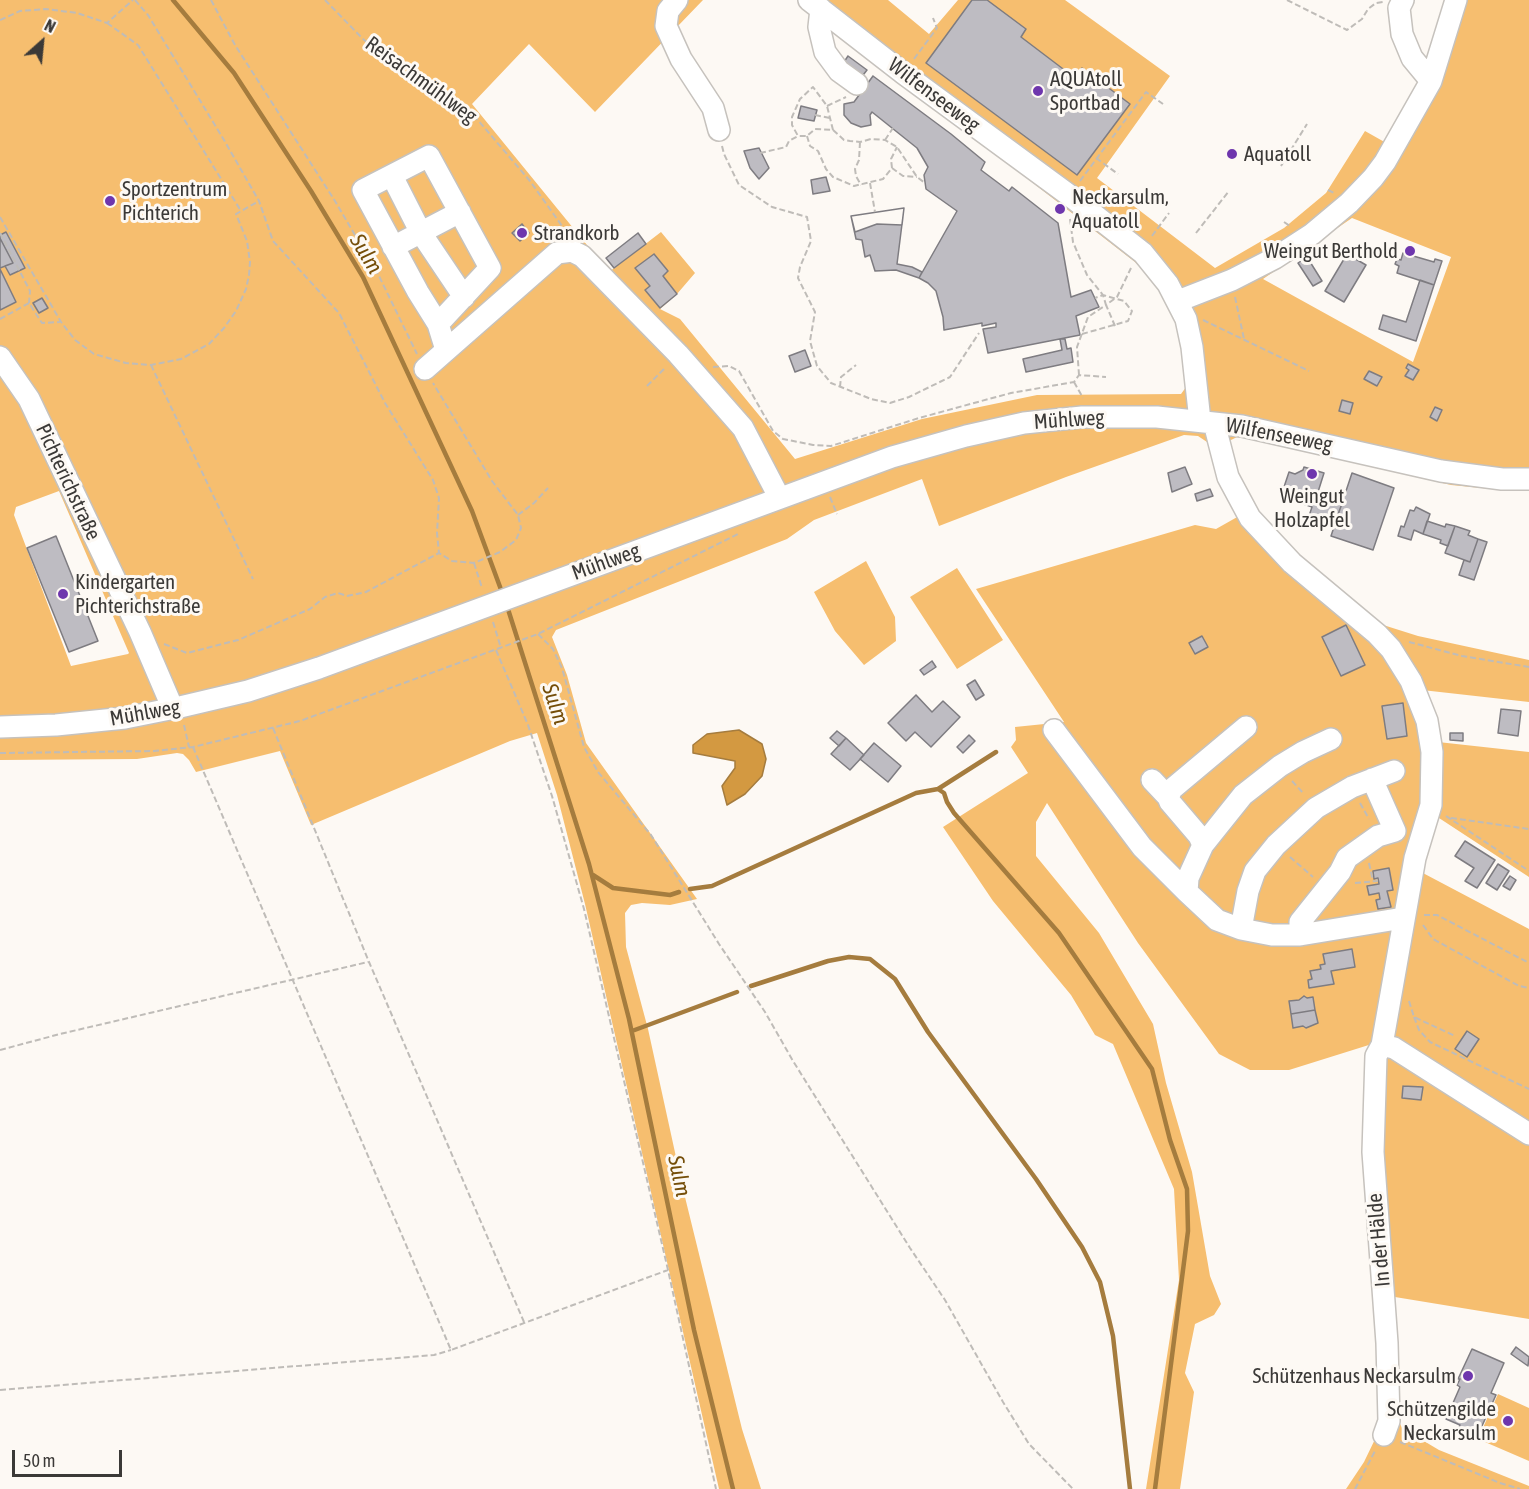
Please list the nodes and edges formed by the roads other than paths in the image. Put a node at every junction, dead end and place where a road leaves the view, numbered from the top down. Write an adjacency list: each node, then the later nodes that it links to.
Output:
1 (677, 0): 7 (street)
2 (1403, 0): 5 (street)
3 (1456, 0): 5 (street)
4 (815, 5): 6 (street); 15 (street, Wilfenseeweg)
5 (1431, 81): 15 (street)
6 (854, 89)
7 (719, 130)
8 (392, 176): 9 (street); 10 (street); 11 (street)
9 (460, 212): 10 (street); 14 (street)
10 (421, 232): 11 (street); 12 (street)
11 (393, 247): 13 (street)
12 (437, 257): 13 (street); 14 (street)
13 (418, 292): 16 (street)
14 (465, 297): 16 (street)
15 (1182, 310): 20 (street, Wilfenseeweg)
16 (438, 324): 17 (street)
17 (446, 350): 19 (street); 22 (street)
18 (0, 357): 23 (street, Pichterichstraße)
19 (424, 369)
20 (1207, 422): 21 (street, Wilfenseeweg); 22 (street, Mühlweg); 32 (street, Wilfenseeweg)
21 (1529, 479)
22 (778, 497): 23 (street, Mühlweg)
23 (177, 708): 24 (street, Mühlweg)
24 (0, 727)
25 (1246, 727): 31 (street)
26 (1054, 730): 34 (street)
27 (1331, 739): 33 (street)
28 (1394, 771): 29 (street)
29 (1372, 779): 36 (street); 37 (street)
30 (1152, 780): 31 (street)
31 (1168, 797): 33 (street)
32 (1440, 811): 35 (street, In der Hälde)
33 (1203, 845): 34 (street)
34 (1187, 892): 36 (street)
35 (1403, 918): 37 (street); 38 (street, In der Hälde)
36 (1241, 929): 37 (street)
37 (1300, 935)
38 (1382, 1045): 39 (street); 40 (street, In der Hälde)
39 (1529, 1134)
40 (1384, 1435)

